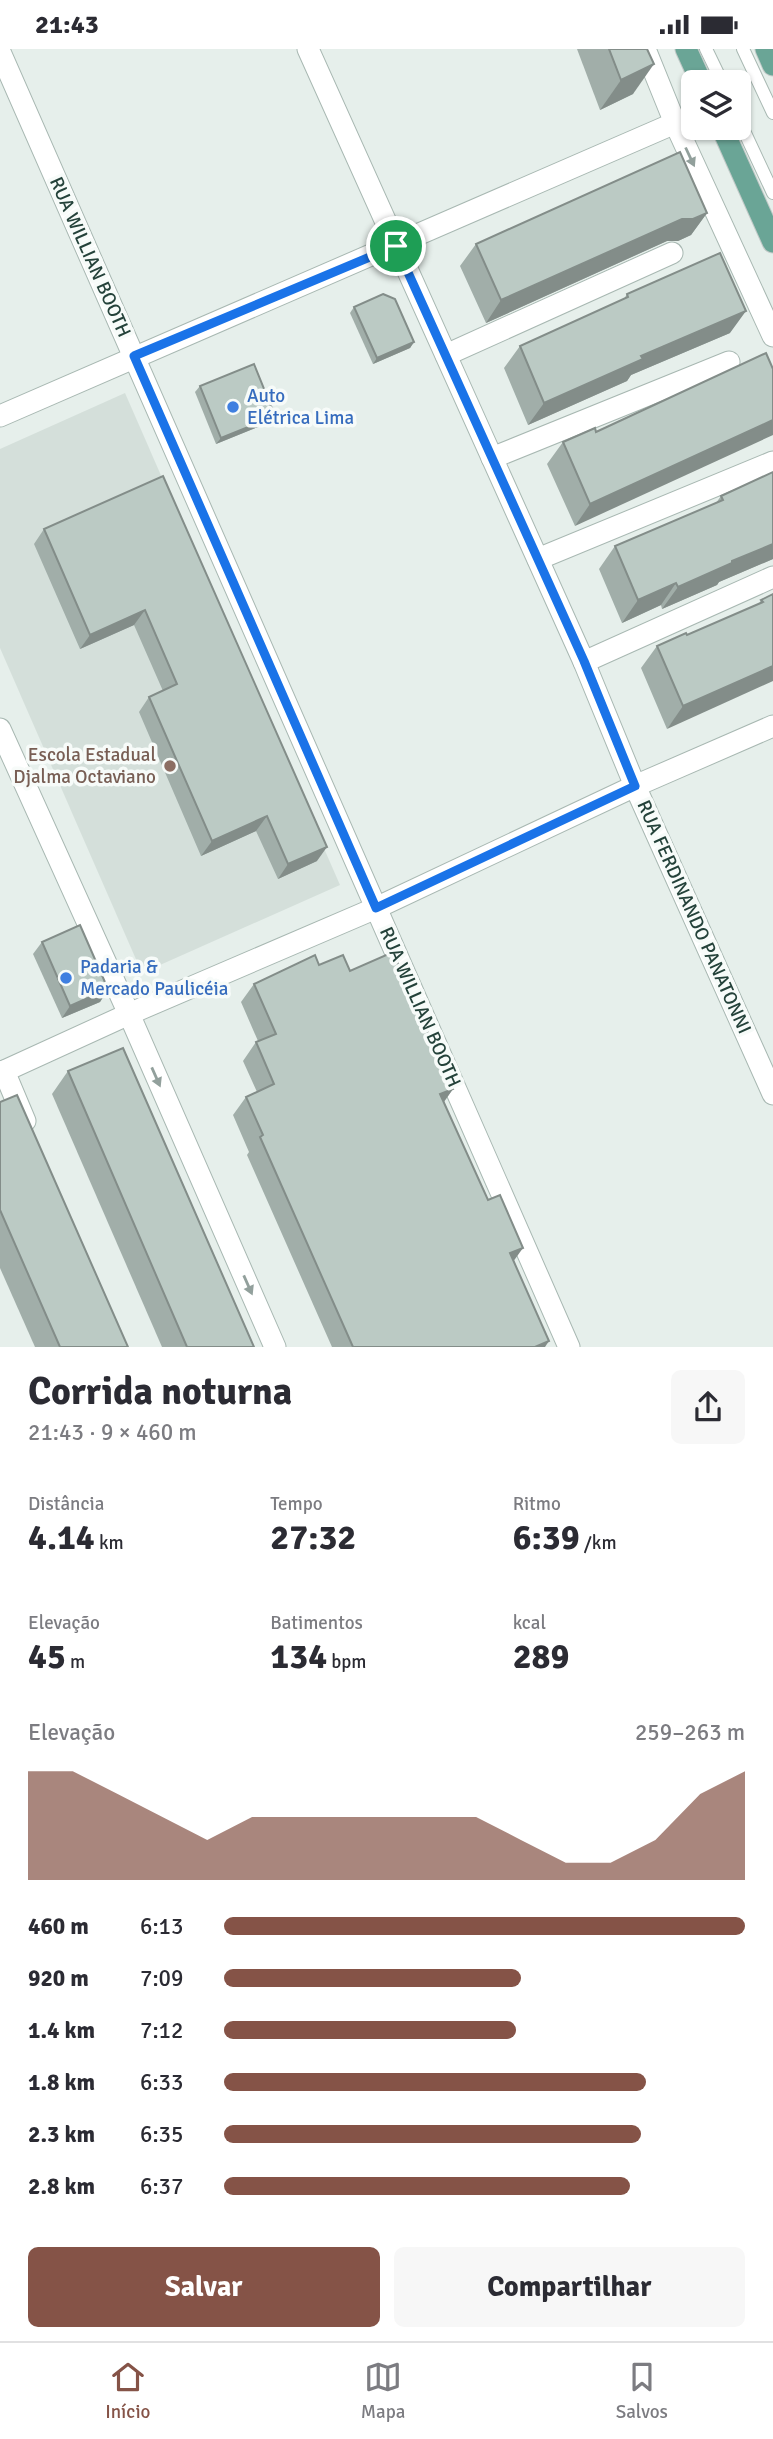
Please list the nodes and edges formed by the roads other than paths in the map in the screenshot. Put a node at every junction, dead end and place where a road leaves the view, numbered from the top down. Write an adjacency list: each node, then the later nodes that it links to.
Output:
1 (308, 49): 17 (street, RUA FERDINANDO PANATONNI)
2 (645, 49): 12 (street)
3 (686, 49): 9 (main road)
4 (706, 49): 10 (lane)
5 (743, 49): 11 (lane)
6 (766, 49): 8 (main road)
7 (0, 52): 21 (street, RUA WILLIAN BOOTH)
8 (773, 65)
9 (696, 70)
10 (716, 70)
11 (773, 113)
12 (675, 123): 17 (street); 19 (street, one-way to 19)
13 (727, 140): 16 (main road)
14 (748, 140): 15 (lane)
15 (773, 193)
16 (773, 242)
17 (396, 246): 20 (street, RUA FERDINANDO PANATONNI); 21 (street)
18 (672, 253): 20 (street)
19 (773, 336)
20 (446, 355): 24 (street, RUA FERDINANDO PANATONNI)
21 (134, 356): 23 (street); 32 (street, RUA WILLIAN BOOTH)
22 (729, 362): 24 (street)
23 (0, 416)
24 (492, 458): 26 (street, RUA FERDINANDO PANATONNI)
25 (773, 462): 26 (street)
26 (538, 559): 28 (street, RUA FERDINANDO PANATONNI)
27 (773, 577): 28 (street)
28 (584, 661): 31 (street, RUA FERDINANDO PANATONNI)
29 (773, 726): 31 (street)
30 (0, 729): 33 (street)
31 (635, 786): 32 (street); 35 (street, RUA FERDINANDO PANATONNI)
32 (376, 908): 33 (street); 38 (street, RUA WILLIAN BOOTH)
33 (129, 1014): 34 (street); 37 (street, one-way to 37)
34 (2, 1072): 36 (street)
35 (773, 1094)
36 (33, 1138)
37 (275, 1347)
38 (569, 1347)

